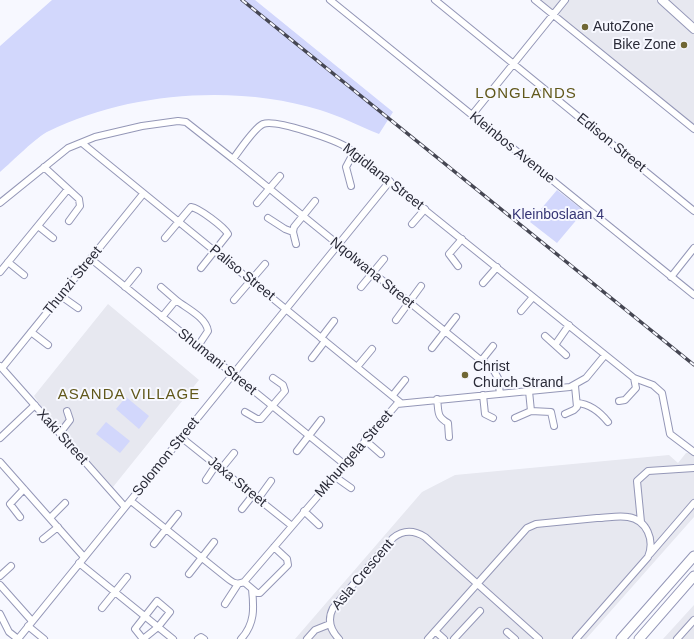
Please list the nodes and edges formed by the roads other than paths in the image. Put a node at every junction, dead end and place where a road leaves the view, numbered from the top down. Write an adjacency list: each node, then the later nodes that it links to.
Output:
1 (330, 0): 9 (street, Kleinbos Avenue)
2 (434, 0): 8 (street, Edison Street)
3 (535, 0): 6 (street)
4 (565, 0): 6 (street)
5 (662, 0): 7 (main road)
6 (554, 15): 8 (street); 10 (street)
7 (694, 29)
8 (513, 65): 9 (street); 25 (street, Edison Street)
9 (472, 115): 51 (street, Kleinbos Avenue)
10 (694, 129)
11 (82, 143): 13 (street); 14 (street); 20 (street, Paliso Street)
12 (354, 152): 13 (street, Mgidlana Street); 16 (street, Mgidlana Street); 17 (street)
13 (233, 159): 18 (street, Nqolwana Street)
14 (44, 167): 19 (street); 22 (street)
15 (280, 176): 18 (street)
16 (390, 181): 24 (street, Mgidlana Street); 37 (street, Solomon Street)
17 (351, 186)
18 (269, 188): 23 (street); 26 (street, Nqolwana Street)
19 (68, 189): 28 (street); 31 (street)
20 (143, 194): 29 (street, Paliso Street); 40 (street, Thunzi Street)
21 (315, 201): 26 (street)
22 (0, 203)
23 (257, 203)
24 (425, 209): 30 (street); 35 (street, Mgidlana Street)
25 (694, 211)
26 (303, 217): 32 (street); 37 (street, Nqolwana Street)
27 (268, 218): 32 (street)
28 (69, 222)
29 (178, 222): 34 (street); 39 (street, Paliso Street); 39 (street)
30 (412, 224)
31 (38, 226): 33 (street); 42 (street)
32 (293, 232): 36 (street)
33 (53, 238)
34 (165, 238)
35 (462, 239): 44 (street); 45 (street, Mgidlana Street)
36 (296, 244)
37 (338, 245): 49 (street, Nqolwana Street); 65 (street, Solomon Street)
38 (694, 248): 51 (street)
39 (215, 252): 46 (street); 52 (street, Paliso Street)
40 (91, 259): 55 (street, Shumani Street); 59 (street, Thunzi Street)
41 (384, 259): 49 (street)
42 (8, 262): 48 (street); 50 (street)
43 (265, 264): 52 (street)
44 (458, 266)
45 (497, 267): 53 (street); 60 (street, Mgidlana Street)
46 (201, 268)
47 (138, 271): 55 (street)
48 (0, 272)
49 (372, 273): 57 (street); 63 (street, Nqolwana Street)
50 (24, 274)
51 (671, 277): 58 (street, Kleinbos Avenue)
52 (251, 280): 62 (street); 65 (street, Paliso Street)
53 (483, 283)
54 (421, 286): 63 (street)
55 (125, 287): 67 (street, Shumani Street)
56 (161, 287): 61 (street)
57 (361, 287)
58 (694, 295)
59 (61, 296): 64 (street); 72 (street, Thunzi Street)
60 (533, 297): 66 (street); 71 (street, Mgidlana Street)
61 (176, 300): 67 (street); 78 (street)
62 (234, 300)
63 (409, 302): 69 (street); 73 (street, Nqolwana Street)
64 (78, 308)
65 (286, 309): 75 (street, Paliso Street); 88 (street, Solomon Street)
66 (522, 311)
67 (162, 317): 78 (street, Shumani Street)
68 (456, 317): 73 (street)
69 (396, 320)
70 (334, 321): 75 (street)
71 (569, 325): 77 (street); 83 (street, Mgidlana Street)
72 (31, 332): 76 (street); 86 (street, Thunzi Street)
73 (445, 332): 80 (street); 85 (street, Nqolwana Street)
74 (545, 336): 77 (street)
75 (323, 340): 84 (street); 87 (street, Paliso Street)
76 (48, 345)
77 (555, 345): 82 (street)
78 (198, 346): 88 (street, Shumani Street)
79 (493, 346): 85 (street)
80 (432, 348)
81 (372, 349): 87 (street)
82 (566, 355)
83 (605, 355): 90 (street, Mgidlana Street); 92 (street)
84 (312, 358)
85 (481, 361): 94 (street, Nqolwana Street)
86 (1, 367): 101 (street, Xaki Street)
87 (357, 367): 95 (street, Paliso Street)
88 (233, 374): 102 (street, Shumani Street); 116 (street, Solomon Street)
89 (273, 378): 102 (street)
90 (634, 378): 98 (street); 119 (street, Mgidlana Street)
91 (405, 380): 95 (street)
92 (575, 386): 93 (street, Mkhungela Street); 100 (street)
93 (529, 391): 94 (street, Mkhungela Street); 104 (street)
94 (500, 394): 96 (street, Mkhungela Street)
95 (393, 395): 99 (street, Paliso Street)
96 (483, 395): 97 (street, Mkhungela Street); 107 (street)
97 (437, 399): 99 (street, Mkhungela Street); 114 (street)
98 (619, 401)
99 (401, 403): 117 (street, Mkhungela Street)
100 (577, 403): 106 (street); 110 (street)
101 (35, 405): 112 (street, Xaki Street); 115 (street)
102 (272, 405): 105 (street); 113 (street, Shumani Street)
103 (67, 410): 112 (street)
104 (531, 411): 108 (street); 111 (street)
105 (245, 412)
106 (565, 414)
107 (493, 418)
108 (515, 418)
109 (321, 420): 113 (street)
110 (608, 422)
111 (554, 426)
112 (60, 433): 135 (street, Xaki Street)
113 (309, 436): 118 (street); 123 (street, Shumani Street)
114 (449, 437)
115 (0, 438)
116 (182, 438): 124 (street, Jaxa Street); 132 (street, Solomon Street)
117 (365, 440): 121 (street); 123 (street, Mkhungela Street)
118 (297, 451)
119 (694, 452)
120 (234, 453): 124 (street)
121 (381, 454)
122 (0, 462): 130 (street)
123 (344, 464): 126 (street, Mkhungela Street)
124 (219, 467): 127 (street); 131 (street, Jaxa Street)
125 (694, 468): 141 (street)
126 (334, 476): 129 (street); 137 (street, Mkhungela Street)
127 (206, 480)
128 (271, 481): 131 (street)
129 (351, 488)
130 (24, 490): 139 (street); 140 (street)
131 (256, 497): 136 (street); 143 (street, Jaxa Street)
132 (131, 501): 135 (street, Solomon Street); 145 (street)
133 (694, 503): 152 (street)
134 (65, 504): 140 (street)
135 (124, 507): 151 (street, Solomon Street)
136 (242, 509)
137 (304, 511): 142 (street); 143 (street, Mkhungela Street)
138 (178, 514): 145 (street)
139 (20, 516)
140 (50, 518): 144 (street)
141 (641, 522): 152 (street); 161 (street)
142 (319, 525)
143 (292, 526): 149 (street, Mkhungela Street)
144 (58, 527): 146 (street); 151 (street)
145 (166, 529): 148 (street); 153 (street)
146 (43, 539)
147 (214, 542): 153 (street)
148 (154, 544)
149 (274, 547): 160 (street, Mkhungela Street); 163 (street)
150 (694, 556): 191 (highway)
151 (84, 557): 154 (street, Solomon Street)
152 (648, 557): 190 (street)
153 (202, 559): 156 (street); 160 (street)
154 (79, 563): 164 (street); 171 (street, Solomon Street)
155 (11, 566): 157 (street)
156 (189, 574)
157 (0, 576)
158 (694, 576): 192 (highway)
159 (127, 577): 164 (street)
160 (241, 583): 163 (street); 165 (street, Mkhungela Street)
161 (476, 583): 172 (street, Asla Crescent); 174 (street); 189 (street, Asla Crescent)
162 (0, 585): 171 (street)
163 (252, 589): 182 (street)
164 (115, 592): 166 (street); 169 (street)
165 (225, 604)
166 (102, 608)
167 (480, 611): 187 (street)
168 (0, 614): 177 (street)
169 (144, 616): 173 (street); 173 (street); 173 (street)
170 (694, 620): 176 (street)
171 (30, 624): 177 (street, Solomon Street); 178 (street)
172 (330, 624): 183 (street); 184 (street, Asla Crescent)
173 (158, 627): 179 (street)
174 (435, 631): 185 (street); 186 (street)
175 (507, 632): 188 (street)
176 (680, 638)
177 (18, 639)
178 (44, 639)
179 (173, 639)
180 (198, 639): 181 (street)
181 (204, 639)
182 (241, 639)
183 (307, 639)
184 (339, 639)
185 (428, 639)
186 (444, 639)
187 (454, 639)
188 (515, 639)
189 (539, 639)
190 (576, 639)
191 (621, 639)
192 (639, 639)

